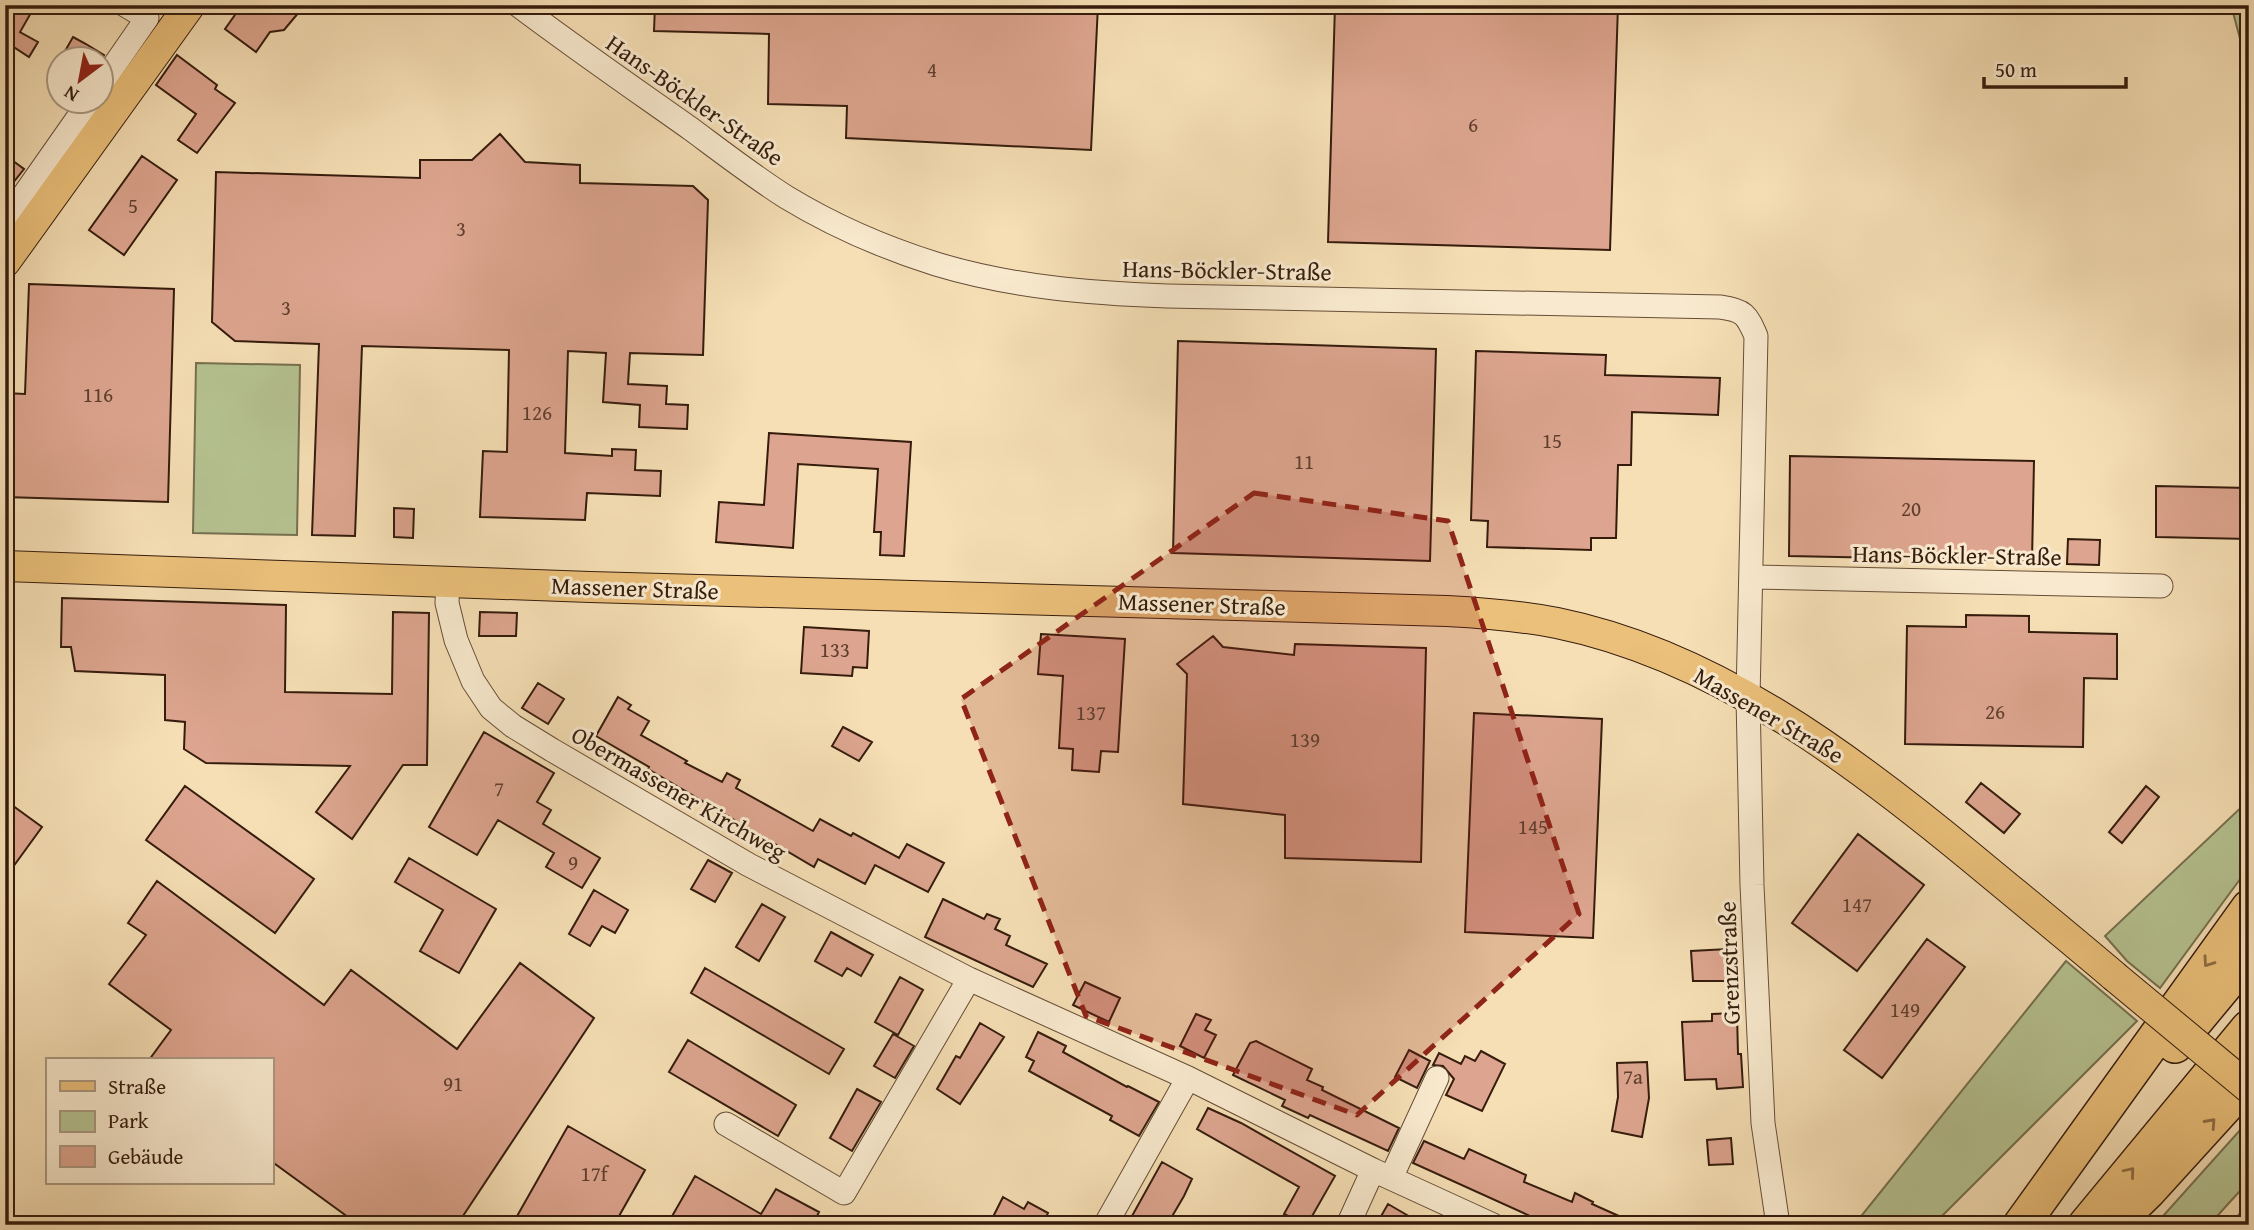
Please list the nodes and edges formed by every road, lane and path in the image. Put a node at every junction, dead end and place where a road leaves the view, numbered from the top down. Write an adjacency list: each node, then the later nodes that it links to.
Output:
1 (125, 5): 4 (street)
2 (190, 5): 7 (main road)
3 (519, 5): 9 (street, Hans-Böckler-Straße)
4 (116, 63)
5 (79, 116): 6 (street)
6 (5, 222)
7 (5, 262)
8 (5, 566): 10 (main road, Massener Straße)
9 (1752, 577): 11 (street, Hans-Böckler-Straße); 12 (street, Hans-Böckler-Straße)
10 (448, 580): 12 (main road, Massener Straße); 15 (street, Obermassener Kirchweg)
11 (2161, 586)
12 (1748, 698): 20 (main road, Massener Straße, bridge); 26 (street, Grenzstraße)
13 (2249, 908): 27 (highway, one-way to 27)
14 (2249, 956): 27 (highway)
15 (969, 979): 17 (street, Obermassener Kirchweg); 21 (street)
16 (2249, 1028): 28 (highway, one-way to 16)
17 (1188, 1078): 22 (street, Obermassener Kirchweg); 23 (street)
18 (1437, 1078): 22 (street)
19 (2249, 1080): 29 (highway, one-way to 19)
20 (2249, 1088)
21 (726, 1124)
22 (1382, 1174): 24 (street); 25 (street, Obermassener Kirchweg)
23 (1107, 1222)
24 (1348, 1225)
25 (1493, 1225)
26 (1778, 1225)
27 (2023, 1225)
28 (2086, 1225)
29 (2113, 1225)

